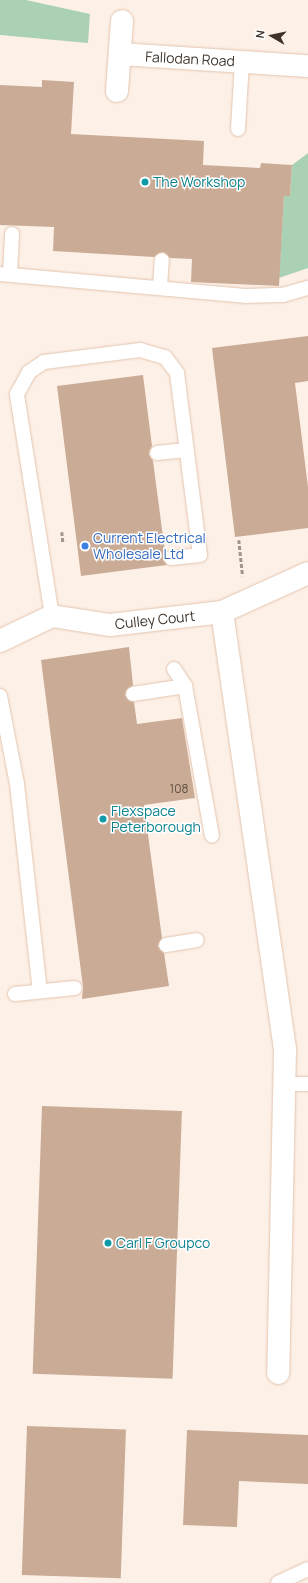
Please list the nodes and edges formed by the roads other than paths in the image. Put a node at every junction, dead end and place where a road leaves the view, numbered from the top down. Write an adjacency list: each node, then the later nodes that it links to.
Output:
1 (122, 21): 2 (street)
2 (120, 54): 3 (street, Fallodan Road); 5 (street)
3 (242, 62): 4 (street, Fallodan Road); 6 (lane)
4 (308, 66)
5 (117, 91)
6 (238, 129)
7 (12, 234): 9 (lane)
8 (162, 260): 10 (lane)
9 (5, 274): 10 (lane)
10 (160, 286): 11 (lane)
11 (308, 288)
12 (186, 450): 13 (lane); 14 (lane); 17 (lane)
13 (157, 453)
14 (171, 558)
15 (308, 573): 16 (street, Culley Court)
16 (222, 612): 17 (street, Culley Court); 29 (street)
17 (52, 616): 18 (street)
18 (0, 641)
19 (174, 669): 20 (lane)
20 (185, 686): 21 (lane); 23 (lane)
21 (133, 694)
22 (0, 696): 27 (lane)
23 (212, 836)
24 (196, 940): 25 (lane)
25 (166, 945)
26 (75, 988): 27 (lane)
27 (40, 991): 28 (lane)
28 (15, 994)
29 (286, 1084): 30 (lane); 31 (street)
30 (308, 1084)
31 (278, 1373)
32 (308, 1569): 33 (lane)
33 (278, 1583)

